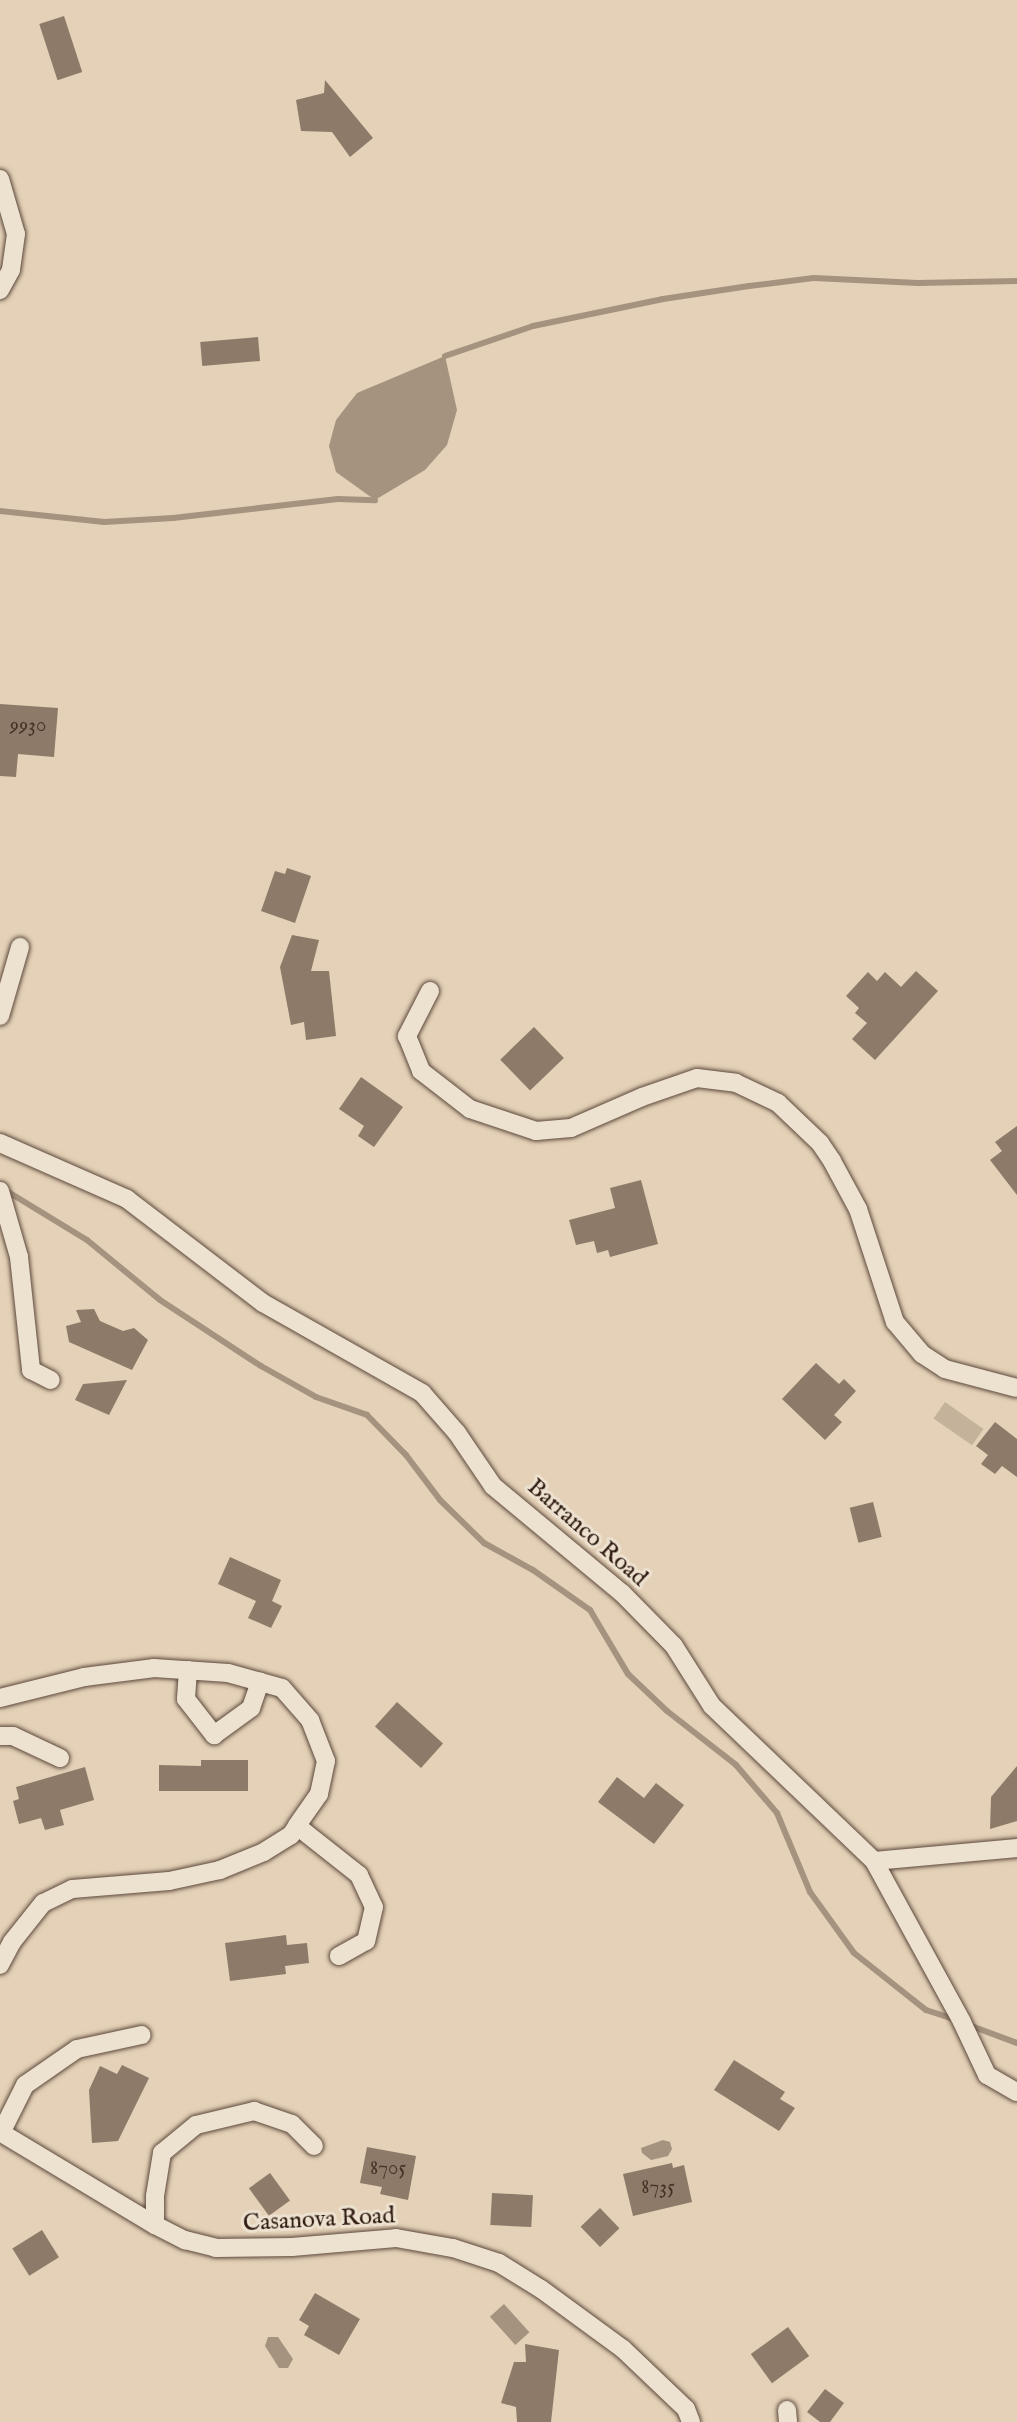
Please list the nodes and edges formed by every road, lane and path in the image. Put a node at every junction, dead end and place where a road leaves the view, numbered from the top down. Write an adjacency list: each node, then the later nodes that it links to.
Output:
1 (0, 179): 2 (street)
2 (0, 290)
3 (20, 947): 5 (street)
4 (430, 991): 9 (street)
5 (0, 1016)
6 (0, 1143): 17 (street, Barranco Road)
7 (0, 1191): 8 (street)
8 (51, 1380)
9 (1017, 1388)
10 (188, 1670): 11 (street); 11 (street); 12 (street)
11 (260, 1682): 15 (street)
12 (0, 1698)
13 (0, 1737): 14 (street)
14 (60, 1758)
15 (298, 1826): 18 (street); 19 (street)
16 (1017, 1848): 17 (street)
17 (874, 1861): 21 (street, Barranco Road)
18 (339, 1956)
19 (0, 1965)
20 (142, 2035): 22 (street)
21 (1017, 2092)
22 (1, 2132): 24 (street, Casanova Road)
23 (314, 2146): 24 (street)
24 (155, 2225): 25 (street, Casanova Road)
25 (691, 2422)

